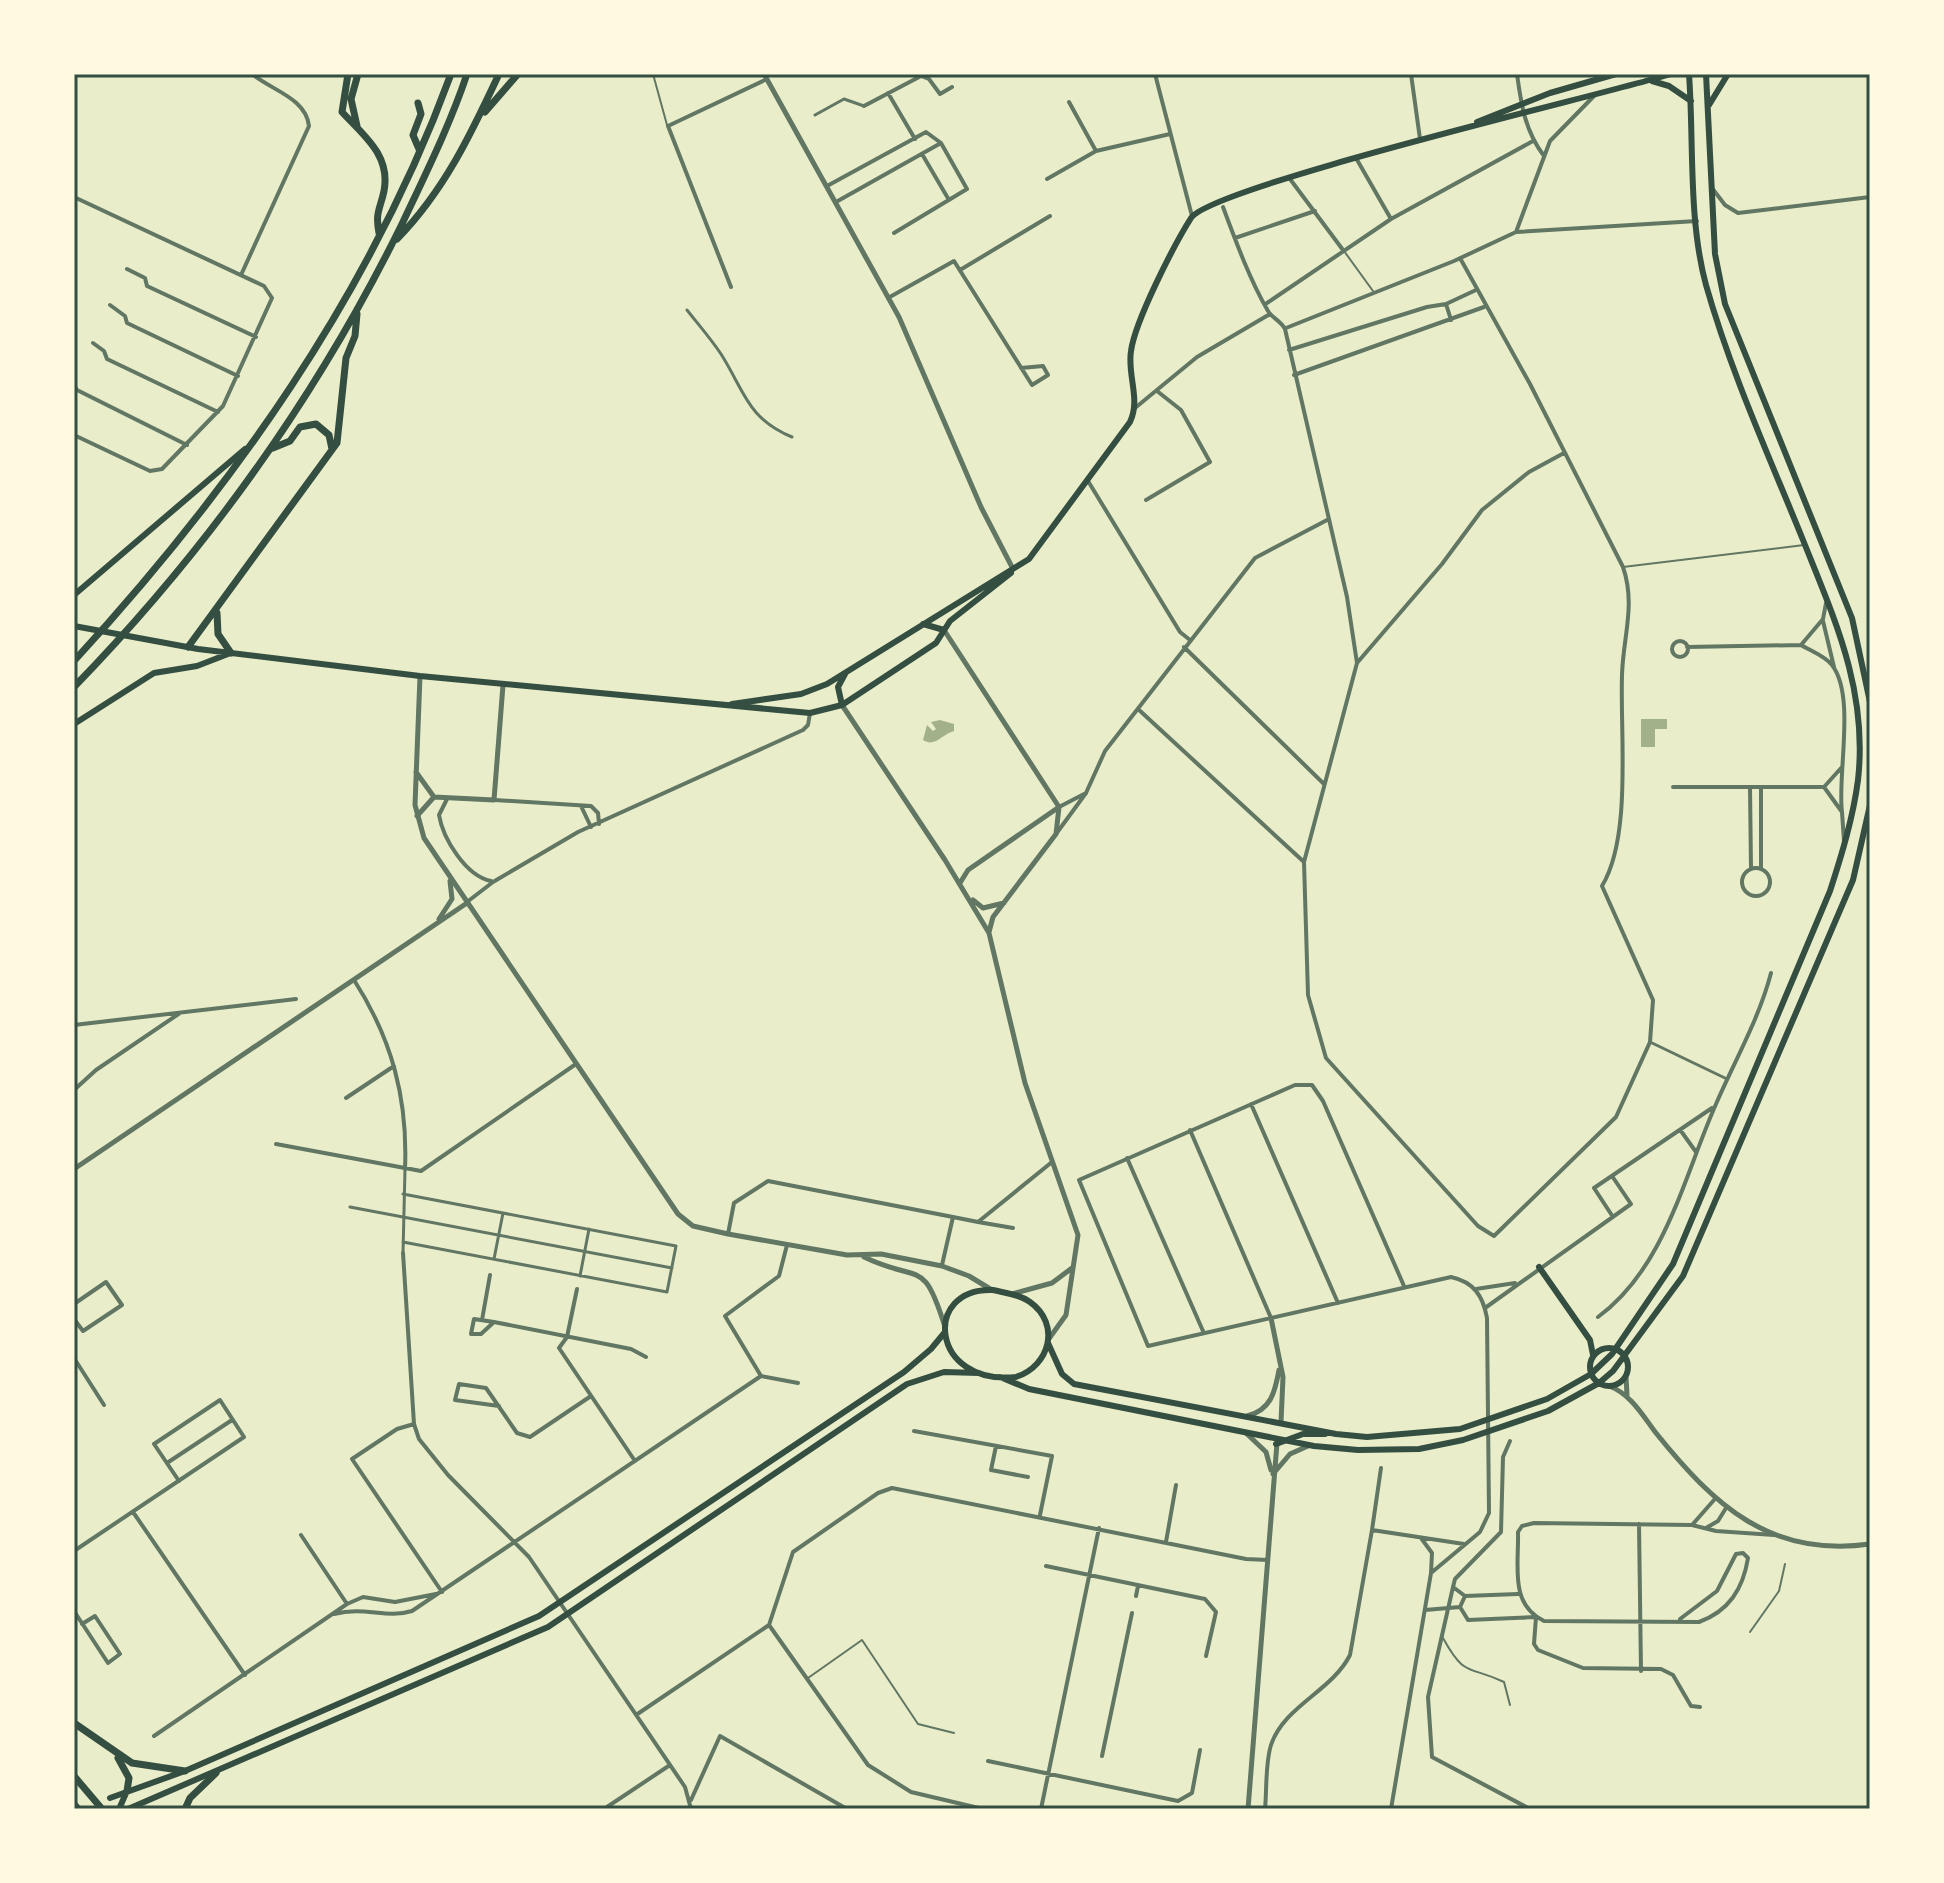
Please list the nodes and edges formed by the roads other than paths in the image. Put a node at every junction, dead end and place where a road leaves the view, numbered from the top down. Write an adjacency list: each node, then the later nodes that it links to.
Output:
1 (252, 74): 68 (street)
2 (348, 74): 33 (highway)
3 (358, 74): 33 (highway)
4 (451, 74): 40 (highway)
5 (467, 74): 63 (highway)
6 (499, 74): 31 (highway)
7 (518, 74): 31 (highway)
8 (653, 74): 32 (lane)
9 (1155, 74): 35 (street)
10 (1411, 74): 37 (street)
11 (1517, 74): 26 (street)
12 (1616, 74): 17 (main road)
13 (1671, 74): 19 (main road)
14 (1689, 74): 23 (main road)
15 (1706, 74): 28 (main road)
16 (1728, 74): 28 (main road)
17 (1606, 76): 26 (main road)
18 (766, 77): 32 (street); 47 (street)
19 (1649, 81): 22 (main road); 23 (main road)
20 (952, 87): 21 (street)
21 (888, 93): 27 (street); 36 (street)
22 (1595, 95): 30 (main road); 43 (street)
23 (1691, 101): 58 (main road)
24 (1069, 102): 41 (street)
25 (418, 103): 40 (highway)
26 (1521, 103): 30 (street); 34 (main road)
27 (864, 106): 29 (street)
28 (1707, 109): 48 (main road)
29 (815, 115)
30 (1523, 115): 34 (main road); 38 (street)
31 (476, 123): 63 (highway)
32 (668, 126): 69 (street)
33 (358, 129): 60 (highway)
34 (1459, 129): 37 (main road)
35 (1170, 134): 41 (street); 56 (street)
36 (915, 139): 39 (street); 47 (street)
37 (1421, 141): 44 (main road)
38 (1533, 141): 43 (street); 57 (street)
39 (941, 143): 42 (street); 51 (street)
40 (419, 149): 60 (highway)
41 (1096, 151): 45 (street)
42 (922, 154): 51 (street); 52 (street)
43 (1544, 156): 59 (street)
44 (1356, 158): 46 (main road); 57 (street)
45 (1047, 179)
46 (1290, 179): 54 (street); 56 (main road)
47 (827, 186): 52 (street)
48 (1711, 187): 50 (street); 125 (main road)
49 (74, 197): 68 (street)
50 (1870, 197)
51 (949, 200): 61 (street)
52 (836, 202): 72 (street)
53 (1223, 207): 62 (street)
54 (1315, 211): 62 (street); 64 (street)
55 (1050, 216): 67 (street)
56 (1192, 216): 90 (main road)
57 (1391, 219): 64 (street)
58 (1697, 221): 59 (street); 102 (main road)
59 (1516, 232): 65 (street)
60 (379, 233): 93 (highway)
61 (894, 233)
62 (1235, 238): 73 (street)
63 (390, 247): 78 (highway)
64 (1343, 250): 71 (lane); 73 (street)
65 (1460, 258): 70 (street); 71 (street)
66 (127, 269): 82 (street)
67 (960, 270): 72 (street); 85 (street)
68 (241, 275): 82 (street)
69 (731, 287)
70 (1477, 290): 74 (street); 76 (street)
71 (1373, 292): 81 (street)
72 (888, 298): 104 (street)
73 (1267, 303): 79 (street)
74 (1446, 304): 80 (street); 84 (street)
75 (110, 305): 87 (street)
76 (1485, 307): 80 (street); 98 (street)
77 (687, 310): 94 (street)
78 (357, 312): 96 (highway); 97 (highway)
79 (1269, 313): 81 (street); 89 (street)
80 (1451, 320): 86 (street)
81 (1285, 329): 84 (street)
82 (256, 337): 87 (street)
83 (93, 343): 91 (street)
84 (1289, 350): 86 (street)
85 (1021, 368): 85 (street)
86 (1294, 375): 101 (street)
87 (238, 376): 91 (street)
88 (74, 385): 95 (street)
89 (1157, 391): 90 (street); 100 (street)
90 (1135, 408): 99 (main road)
91 (219, 412): 95 (street)
92 (74, 435): 95 (street)
93 (260, 436): 106 (main road); 118 (highway)
94 (792, 437)
95 (187, 445)
96 (271, 449): 97 (highway); 124 (highway)
97 (332, 453): 107 (highway)
98 (1564, 453): 103 (street); 119 (street)
99 (1087, 480): 104 (main road); 112 (street)
100 (1146, 500)
101 (1329, 519): 112 (street); 119 (street)
102 (1805, 545): 103 (lane); 105 (main road)
103 (1623, 567): 167 (street)
104 (1013, 570): 109 (main road); 111 (main road)
105 (1824, 592): 108 (street); 150 (main road)
106 (74, 595)
107 (217, 610): 114 (highway); 117 (highway)
108 (1823, 619): 113 (street); 120 (street)
109 (923, 624): 111 (main road); 121 (main road)
110 (74, 626): 114 (main road)
111 (944, 630): 127 (main road); 144 (street)
112 (1190, 640): 115 (street)
113 (1801, 645): 116 (street); 120 (street)
114 (188, 647): 117 (main road)
115 (1184, 647): 128 (street); 133 (street)
116 (1687, 647)
117 (231, 653): 122 (main road); 130 (main road)
118 (74, 661)
119 (1357, 663): 133 (street)
120 (1835, 670): 131 (street)
121 (845, 674): 126 (main road); 127 (main road)
122 (420, 676): 123 (main road); 132 (street)
123 (503, 685): 126 (main road); 141 (street)
124 (74, 687)
125 (1870, 702)
126 (732, 704): 129 (main road)
127 (842, 705): 129 (main road); 156 (street)
128 (1137, 709): 138 (street); 151 (street)
129 (810, 713): 147 (street)
130 (74, 724)
131 (1844, 761): 137 (street); 145 (street)
132 (416, 769): 139 (street); 146 (street)
133 (1324, 784): 151 (street)
134 (1761, 786): 136 (street); 137 (street); 153 (street)
135 (1673, 787): 136 (street)
136 (1750, 787): 152 (street)
137 (1824, 787): 145 (street)
138 (1086, 793): 144 (street); 149 (street)
139 (434, 797): 140 (street); 146 (street)
140 (448, 797): 141 (street); 155 (street)
141 (494, 800): 142 (street)
142 (579, 805): 147 (street); 148 (street)
143 (1870, 805): 229 (main road)
144 (1059, 807): 149 (street); 156 (street)
145 (1842, 812): 150 (street)
146 (417, 816): 154 (street)
147 (599, 824): 148 (street)
148 (591, 827): 155 (street)
149 (1056, 834): 159 (street)
150 (1844, 848): 227 (main road)
151 (1304, 862): 167 (street)
152 (1751, 869): 153 (street); 153 (street)
153 (1761, 869)
154 (449, 877): 158 (street); 160 (street)
155 (493, 882): 158 (street)
156 (960, 883): 157 (street)
157 (969, 897): 159 (street); 161 (street)
158 (467, 903): 160 (street); 168 (street)
159 (1004, 903): 161 (street)
160 (435, 924): 163 (street)
161 (989, 933): 180 (street)
162 (1771, 973): 170 (street)
163 (354, 980): 169 (street); 181 (street)
164 (296, 999): 165 (street)
165 (182, 1011): 166 (street); 171 (street)
166 (74, 1025)
167 (1650, 1042): 170 (street)
168 (576, 1064): 182 (street); 193 (street)
169 (395, 1065): 172 (street); 182 (street)
170 (1727, 1079): 174 (street)
171 (74, 1090)
172 (346, 1098)
173 (1251, 1104): 175 (street); 208 (street); 213 (street)
174 (1714, 1107): 176 (street); 178 (street)
175 (1190, 1130): 179 (street); 217 (street)
176 (1681, 1130): 178 (street); 183 (street)
177 (276, 1144): 182 (street)
178 (1696, 1152): 216 (street)
179 (1127, 1158): 222 (street); 222 (street)
180 (1052, 1162): 190 (street); 202 (street)
181 (74, 1169)
182 (405, 1169): 184 (street)
183 (1612, 1176): 189 (street); 189 (street)
184 (403, 1194): 186 (street); 187 (street)
185 (350, 1207): 187 (street)
186 (503, 1213): 192 (street); 194 (street)
187 (403, 1217): 194 (street); 195 (street)
188 (953, 1217): 190 (street); 193 (street); 201 (street)
189 (1613, 1217): 203 (street)
190 (978, 1222): 191 (street)
191 (1013, 1228)
192 (589, 1229): 197 (street); 204 (street)
193 (728, 1234): 196 (street)
194 (498, 1235): 197 (street); 200 (street)
195 (403, 1242): 198 (street); 200 (street)
196 (787, 1245): 199 (street); 235 (street)
197 (585, 1251): 204 (street); 206 (street)
198 (403, 1253): 248 (street)
199 (863, 1257): 201 (street); 221 (street)
200 (494, 1259): 206 (street)
201 (942, 1266): 211 (street)
202 (1073, 1267): 212 (street); 225 (street)
203 (1539, 1267): 207 (street); 224 (main road)
204 (672, 1268): 206 (street)
205 (490, 1275): 219 (street)
206 (580, 1276)
207 (1517, 1282): 210 (street); 215 (street)
208 (1404, 1286): 210 (street); 213 (street)
209 (577, 1289): 223 (street)
210 (1476, 1289): 215 (street)
211 (993, 1290): 212 (main road); 221 (main road)
212 (1012, 1294): 225 (main road)
213 (1338, 1303): 217 (street)
214 (74, 1304): 218 (street)
215 (1485, 1308): 279 (street)
216 (1598, 1317)
217 (1271, 1318): 222 (street); 232 (street)
218 (74, 1319)
219 (482, 1320): 220 (street); 220 (street)
220 (494, 1322): 223 (street)
221 (945, 1329): 233 (main road); 292 (main road)
222 (1203, 1331)
223 (567, 1337): 230 (street); 241 (street)
224 (1590, 1340): 226 (main road); 228 (main road)
225 (1048, 1342): 236 (main road); 245 (main road)
226 (1606, 1348): 227 (main road); 228 (main road)
227 (1616, 1348): 229 (main road); 234 (main road)
228 (1593, 1356): 234 (main road)
229 (1625, 1356): 237 (main road); 239 (main road)
230 (646, 1357)
231 (74, 1358): 243 (street)
232 (1280, 1365): 245 (street); 247 (street)
233 (979, 1373): 236 (main road); 298 (main road)
234 (1591, 1374): 239 (main road); 251 (main road)
235 (761, 1376): 238 (street); 257 (street)
236 (1000, 1377): 250 (main road)
237 (1626, 1377): 240 (main road); 242 (street)
238 (798, 1383)
239 (1599, 1383): 240 (main road); 256 (main road)
240 (1609, 1386): 242 (street)
241 (591, 1396): 244 (street); 257 (street)
242 (1627, 1396): 264 (street)
243 (104, 1405)
244 (499, 1406): 244 (street)
245 (1239, 1416): 247 (main road)
246 (232, 1420): 258 (street); 258 (street); 262 (street)
247 (1281, 1422): 251 (main road); 253 (main road)
248 (414, 1424): 277 (street); 288 (street)
249 (914, 1431): 255 (street)
250 (1243, 1431): 253 (main road); 260 (street)
251 (1336, 1434): 252 (main road)
252 (1288, 1439): 253 (main road); 256 (main road)
253 (1277, 1441): 260 (street)
254 (1510, 1441): 287 (street)
255 (996, 1446): 261 (street); 267 (street)
256 (1314, 1446): 260 (street)
257 (635, 1461): 277 (street)
258 (167, 1463): 262 (street)
259 (1381, 1468): 272 (street)
260 (1273, 1474): 281 (street)
261 (1028, 1477)
262 (179, 1481): 266 (street)
263 (1176, 1485): 276 (street)
264 (1714, 1500): 265 (street); 269 (street)
265 (1726, 1508): 271 (street); 274 (street)
266 (133, 1512): 280 (street); 310 (street)
267 (1040, 1516): 270 (street); 305 (street)
268 (1639, 1524): 269 (street); 289 (street); 303 (street)
269 (1692, 1525): 271 (street)
270 (1099, 1528): 276 (street); 285 (street)
271 (1704, 1529): 274 (street)
272 (1372, 1530): 275 (street); 344 (street)
273 (301, 1535): 293 (street)
274 (1779, 1535): 278 (street)
275 (1421, 1537): 279 (street); 284 (street)
276 (1166, 1542): 281 (street)
277 (516, 1543): 288 (street); 292 (street)
278 (1870, 1544)
279 (1466, 1545): 284 (street)
280 (74, 1551)
281 (1268, 1560): 343 (street)
282 (1785, 1564): 306 (lane)
283 (1046, 1566): 285 (street)
284 (1431, 1573): 296 (street)
285 (1089, 1576): 286 (street); 325 (street)
286 (1138, 1586): 290 (street); 308 (street)
287 (1453, 1587): 291 (street); 295 (street)
288 (442, 1592): 293 (street); 300 (street)
289 (1518, 1594): 291 (street); 301 (street)
290 (1136, 1596)
291 (1465, 1596): 294 (street)
292 (561, 1602): 298 (street); 323 (main road)
293 (347, 1604): 300 (street)
294 (1460, 1607): 295 (street); 301 (street)
295 (1448, 1609): 296 (street); 307 (street)
296 (1425, 1610): 345 (street)
297 (74, 1611): 304 (street)
298 (569, 1613): 314 (street); 324 (main road)
299 (1132, 1613): 320 (street)
300 (334, 1614): 310 (street)
301 (1536, 1617): 303 (street); 309 (street)
302 (1680, 1619): 302 (street); 303 (street)
303 (1640, 1620): 309 (street)
304 (82, 1624): 304 (street)
305 (769, 1625): 311 (street); 314 (street)
306 (1750, 1632)
307 (1443, 1637): 312 (lane); 346 (street)
308 (1206, 1656)
309 (1641, 1671): 313 (street)
310 (245, 1675): 317 (street)
311 (807, 1679): 316 (lane); 341 (street)
312 (1510, 1705)
313 (1700, 1707)
314 (636, 1715): 322 (street)
315 (74, 1723): 319 (highway)
316 (954, 1733)
317 (154, 1736)
318 (1200, 1750): 328 (street)
319 (117, 1756): 323 (highway); 329 (highway)
320 (1102, 1756)
321 (988, 1761): 325 (street)
322 (670, 1765): 331 (street); 338 (street)
323 (185, 1771): 329 (main road)
324 (216, 1773): 336 (main road); 337 (highway)
325 (1048, 1774): 328 (street); 342 (street)
326 (1098, 1774): 328 (street)
327 (74, 1776): 334 (highway)
328 (1096, 1784)
329 (127, 1791): 330 (main road); 335 (main road)
330 (110, 1798)
331 (690, 1802): 339 (street); 340 (street)
332 (74, 1804): 333 (highway)
333 (78, 1809)
334 (102, 1809)
335 (119, 1809)
336 (128, 1809)
337 (185, 1809)
338 (604, 1809)
339 (691, 1809)
340 (847, 1809)
341 (983, 1809)
342 (1041, 1809)
343 (1248, 1809)
344 (1265, 1809)
345 (1391, 1809)
346 (1530, 1809)

